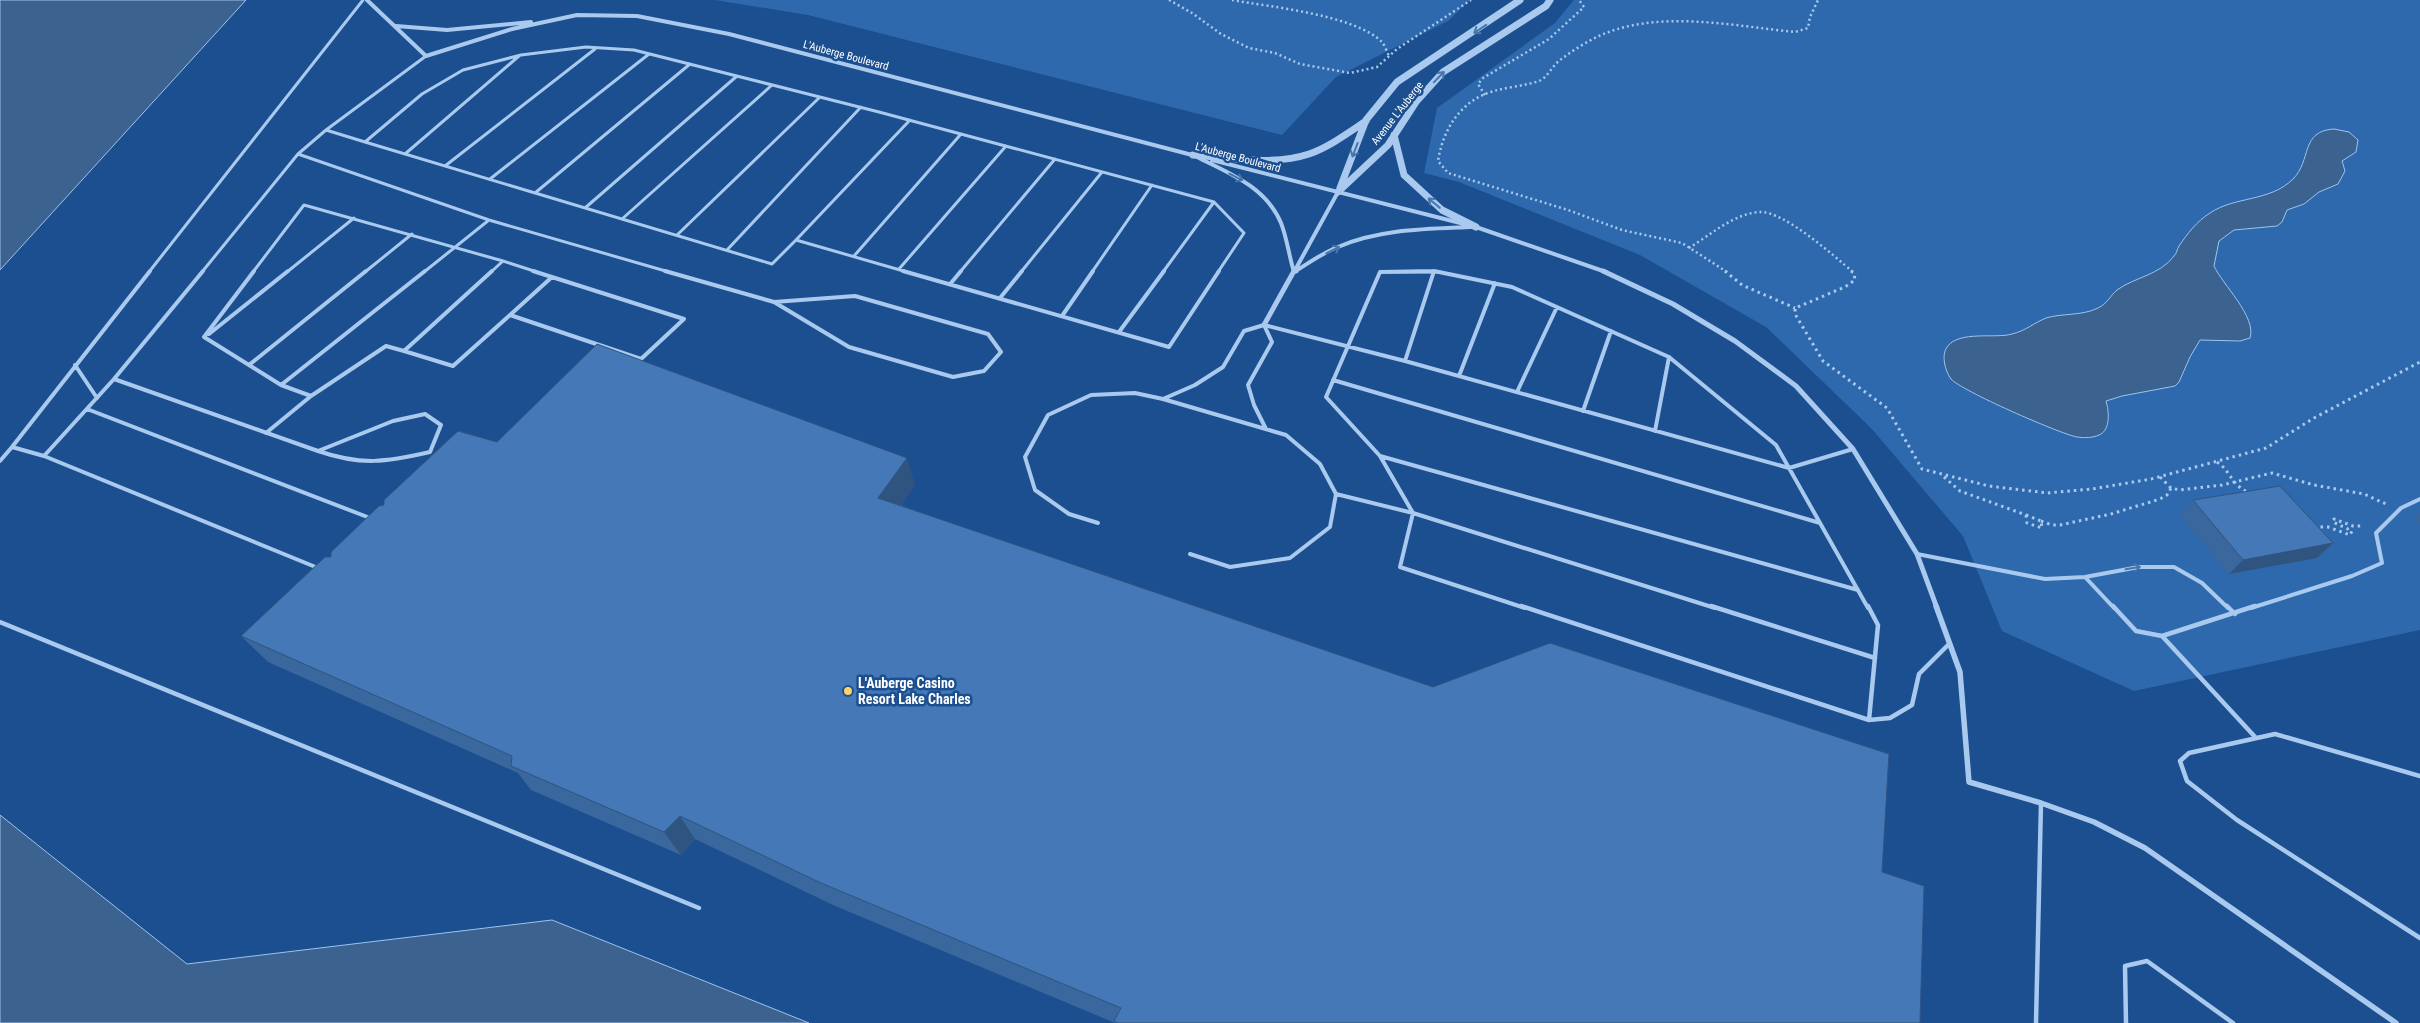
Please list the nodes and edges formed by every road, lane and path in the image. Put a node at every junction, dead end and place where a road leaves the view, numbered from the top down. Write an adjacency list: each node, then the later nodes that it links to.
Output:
1 (363, 0): 75 (lane)
2 (367, 0): 11 (street)
3 (1169, 0): 16 (path)
4 (1232, 0): 16 (path)
5 (1471, 0): 16 (path)
6 (1520, 0): 24 (street, Avenue L'Auberge, one-way to 24)
7 (1550, 0): 27 (street, Avenue L'Auberge, one-way to 7)
8 (1579, 0): 20 (path)
9 (1818, 0): 20 (path)
10 (552, 20): 11 (street); 15 (street, L'Auberge Boulevard); 32 (street, L'Auberge Boulevard)
11 (394, 26): 15 (street)
12 (596, 48): 13 (lane); 14 (lane); 34 (lane)
13 (650, 54): 17 (lane); 36 (lane)
14 (521, 55): 28 (lane); 31 (lane)
15 (426, 56): 25 (lane)
16 (1389, 56)
17 (690, 64): 18 (lane); 39 (lane)
18 (737, 76): 19 (lane); 41 (lane)
19 (772, 85): 21 (lane); 43 (lane)
20 (1485, 94): 50 (path)
21 (820, 97): 22 (lane); 47 (lane)
22 (861, 107): 23 (lane); 51 (lane)
23 (910, 120): 26 (lane); 48 (lane)
24 (1366, 120): 32 (street); 38 (street, Avenue L'Auberge, one-way to 38)
25 (326, 130): 28 (lane); 30 (lane)
26 (961, 134): 29 (lane); 52 (lane)
27 (1394, 135): 38 (street, Avenue L'Auberge); 45 (street, one-way to 27)
28 (365, 142): 31 (lane)
29 (1006, 146): 33 (lane); 54 (lane)
30 (298, 154): 44 (lane); 78 (lane)
31 (405, 154): 34 (lane)
32 (1192, 154): 38 (street, L'Auberge Boulevard); 56 (street, one-way to 56)
33 (1055, 159): 35 (lane); 58 (lane)
34 (445, 166): 36 (lane)
35 (1102, 172): 37 (lane); 60 (lane)
36 (490, 179): 39 (lane)
37 (1152, 185): 40 (lane); 65 (lane)
38 (1338, 192): 45 (street, L'Auberge Boulevard); 56 (street, Avenue L'Auberge)
39 (535, 193): 41 (lane)
40 (1214, 202): 68 (lane); 68 (lane)
41 (585, 208): 43 (lane)
42 (354, 218): 46 (lane); 69 (lane); 69 (lane)
43 (622, 219): 47 (lane)
44 (489, 220): 49 (lane); 61 (lane)
45 (1476, 227): 56 (street, one-way to 45); 91 (street, L'Auberge Boulevard)
46 (412, 234): 49 (lane); 76 (lane)
47 (677, 235): 51 (lane)
48 (796, 240): 51 (lane); 52 (lane)
49 (458, 247): 53 (lane); 80 (lane)
50 (1689, 248): 63 (path); 63 (path)
51 (727, 250)
52 (854, 256): 54 (lane)
53 (504, 261): 57 (lane); 71 (lane)
54 (899, 269): 58 (lane)
55 (1434, 271): 59 (lane); 70 (lane); 73 (lane)
56 (1294, 272): 66 (street, Avenue L'Auberge)
57 (552, 277): 64 (lane); 64 (lane)
58 (951, 283): 60 (lane)
59 (1496, 283): 62 (lane); 77 (lane)
60 (1000, 298): 65 (lane)
61 (774, 302): 61 (lane)
62 (1557, 307): 67 (lane); 81 (lane)
63 (1795, 308): 98 (path)
64 (510, 315): 71 (lane)
65 (1062, 316): 68 (lane)
66 (1264, 325): 70 (lane); 84 (lane); 87 (lane)
67 (1611, 331): 72 (lane); 86 (lane)
68 (1119, 332)
69 (204, 337): 76 (lane)
70 (1348, 346): 73 (lane); 79 (lane)
71 (404, 351): 82 (lane)
72 (1669, 357): 88 (lane); 97 (lane)
73 (1405, 362): 77 (lane)
74 (2420, 362): 96 (path)
75 (75, 365): 83 (lane); 90 (lane)
76 (248, 365): 80 (lane)
77 (1459, 376): 81 (lane)
78 (114, 379): 83 (lane); 89 (lane)
79 (1333, 380): 94 (lane); 110 (lane)
80 (281, 385): 82 (lane)
81 (1516, 392): 86 (lane)
82 (312, 396): 89 (lane)
83 (97, 398): 85 (lane)
84 (1163, 399): 87 (lane); 109 (lane)
85 (87, 409): 93 (lane); 107 (lane)
86 (1583, 411): 88 (lane)
87 (1266, 429): 103 (lane)
88 (1656, 431): 97 (lane)
89 (266, 433): 92 (lane)
90 (12, 447): 93 (lane); 95 (lane)
91 (1853, 449): 97 (lane); 114 (street, L'Auberge Boulevard)
92 (317, 451): 92 (lane)
93 (44, 456): 115 (lane)
94 (1380, 456): 106 (lane); 117 (lane)
95 (0, 461)
96 (2217, 461): 99 (path); 100 (path)
97 (1789, 468): 110 (lane)
98 (1943, 476): 99 (path); 108 (path)
99 (2160, 477): 101 (path)
100 (2234, 482): 101 (path); 102 (path); 105 (path)
101 (2171, 488): 108 (path)
102 (2258, 491)
103 (1336, 494): 106 (lane); 113 (lane)
104 (2420, 500): 118 (lane)
105 (2386, 510)
106 (1413, 513): 122 (lane); 123 (lane)
107 (374, 520)
108 (2042, 521): 108 (path)
109 (1098, 523)
110 (1820, 523): 117 (lane)
111 (2368, 524): 112 (path)
112 (2310, 527)
113 (1190, 554)
114 (1916, 554): 116 (lane); 121 (street, L'Auberge Boulevard)
115 (324, 570)
116 (2085, 577): 118 (lane, one-way to 118); 120 (lane)
117 (1858, 590): 122 (lane)
118 (2235, 614): 120 (lane)
119 (0, 622): 127 (lane)
120 (2162, 636): 124 (lane)
121 (1949, 644): 123 (lane); 126 (street, L'Auberge Boulevard)
122 (1875, 658): 123 (lane)
123 (1869, 720)
124 (2256, 738): 125 (lane); 128 (lane)
125 (2420, 776)
126 (2041, 803): 129 (lane); 132 (street)
127 (699, 908)
128 (2420, 938)
129 (2036, 1023)
130 (2126, 1023): 131 (lane)
131 (2233, 1023)
132 (2396, 1023)

